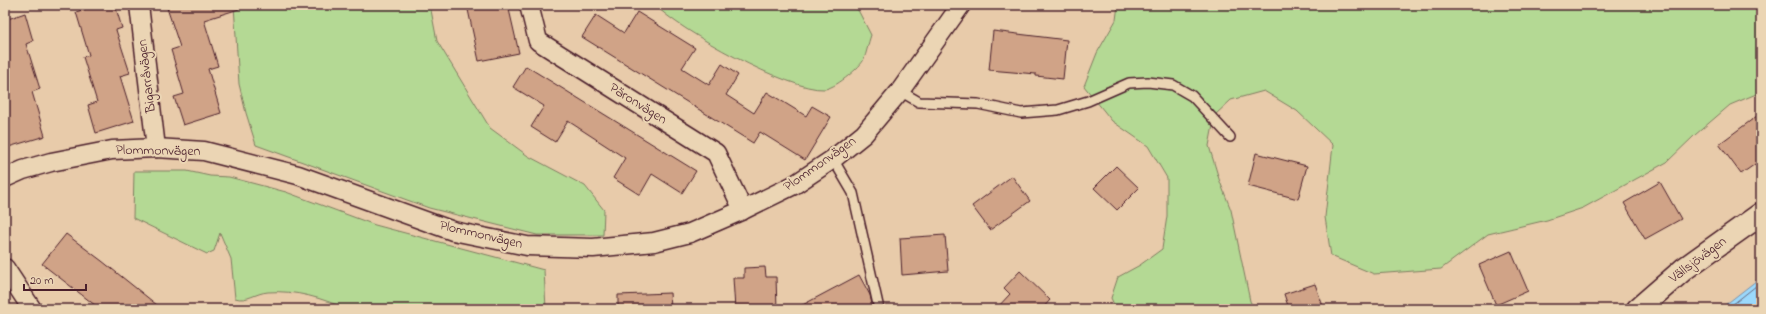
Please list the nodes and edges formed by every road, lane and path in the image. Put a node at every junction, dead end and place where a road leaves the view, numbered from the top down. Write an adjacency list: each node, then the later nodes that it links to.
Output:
1 (139, 5): 6 (street, Bigarråvägen)
2 (529, 5): 9 (street, Päronvägen)
3 (961, 5): 4 (street, Plommonvägen)
4 (900, 91): 5 (lane); 7 (street, Plommonvägen)
5 (1230, 137)
6 (156, 148): 8 (street, Plommonvägen); 9 (street, Plommonvägen)
7 (832, 159): 9 (street, Plommonvägen); 13 (lane)
8 (5, 178)
9 (743, 210)
10 (1761, 214): 14 (street, Vällsjövägen)
11 (5, 268): 12 (street)
12 (32, 309)
13 (879, 309)
14 (1638, 309)

